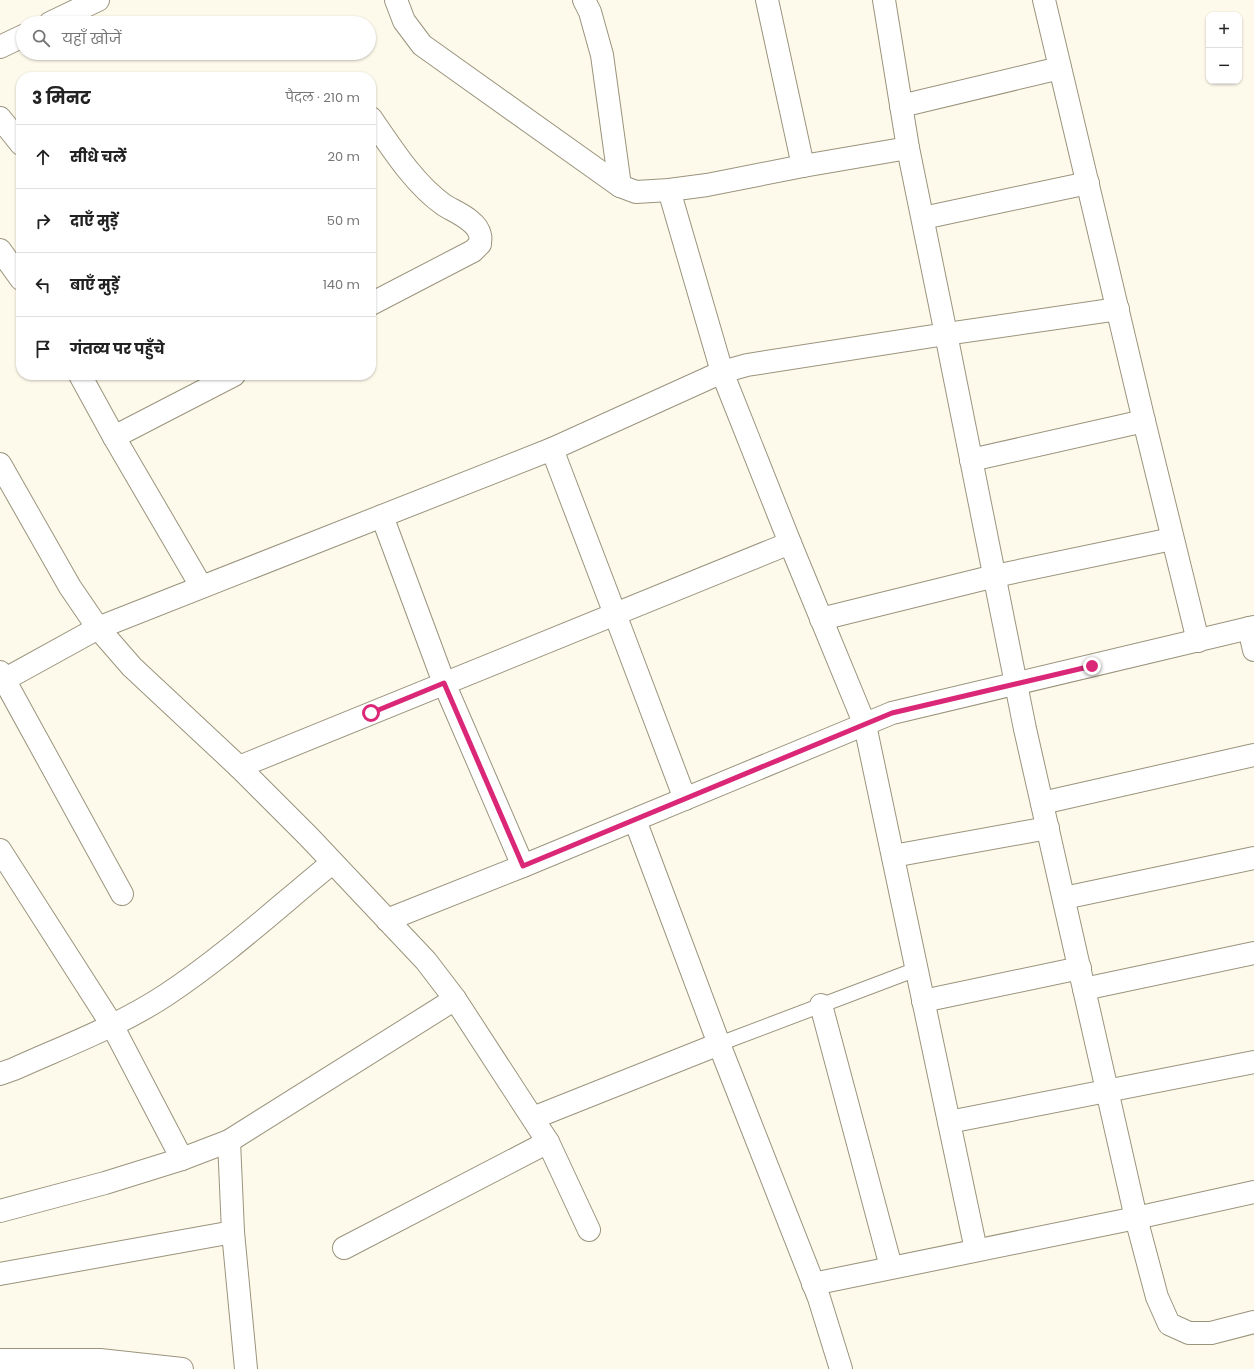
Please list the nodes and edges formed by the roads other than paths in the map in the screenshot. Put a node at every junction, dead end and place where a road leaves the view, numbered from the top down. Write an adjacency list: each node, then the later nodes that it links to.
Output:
1 (98, 0): 7 (street)
2 (396, 0): 18 (street)
3 (584, 0): 18 (street)
4 (769, 0): 16 (street)
5 (884, 0): 11 (street)
6 (1044, 0): 10 (street)
7 (65, 16)
8 (16, 39): 9 (street)
9 (0, 47)
10 (1060, 68): 11 (street); 17 (street)
11 (900, 106): 15 (street)
12 (0, 118): 14 (street)
13 (376, 125): 23 (street)
14 (16, 138)
15 (908, 148): 16 (street); 20 (street)
16 (803, 166): 19 (street)
17 (1088, 183): 20 (street); 24 (street)
18 (620, 186): 19 (street)
19 (669, 190): 26 (street)
20 (923, 218): 25 (street)
21 (0, 250): 22 (street)
22 (16, 272)
23 (376, 301)
24 (1118, 310): 25 (street); 29 (street)
25 (946, 334): 26 (street); 32 (street)
26 (722, 372): 31 (street); 36 (street)
27 (83, 380): 30 (street)
28 (224, 380): 30 (street)
29 (1144, 421): 32 (street); 35 (street)
30 (114, 437): 38 (street)
31 (552, 449): 34 (street); 39 (street)
32 (972, 460): 37 (street)
33 (0, 464): 41 (street)
34 (382, 516): 38 (street); 46 (street)
35 (1172, 540): 37 (street); 43 (street)
36 (790, 543): 39 (street); 40 (street)
37 (995, 576): 40 (street); 47 (street)
38 (201, 586): 41 (street)
39 (616, 614): 46 (street); 51 (street)
40 (821, 619): 48 (street)
41 (98, 628): 45 (street); 50 (street)
42 (1251, 628): 43 (street); 44 (street)
43 (1198, 641): 47 (street)
44 (1254, 650)
45 (1, 678): 60 (street)
46 (444, 683): 50 (street); 59 (street)
47 (1016, 684): 48 (street); 52 (street)
48 (865, 725): 51 (street); 56 (street)
49 (1254, 755): 52 (street)
50 (239, 767): 58 (street)
51 (685, 799): 53 (street)
52 (1042, 803): 54 (street)
53 (635, 820): 59 (street); 70 (street)
54 (1048, 828): 56 (street); 61 (street)
55 (0, 850): 69 (street)
56 (893, 856): 64 (street)
57 (1254, 858): 61 (street)
58 (332, 863): 62 (street); 69 (street)
59 (523, 866): 62 (street)
60 (122, 894)
61 (1064, 898): 65 (street)
62 (387, 920): 66 (street)
63 (1254, 953): 65 (street)
64 (917, 969): 67 (street); 68 (lane)
65 (1082, 978): 67 (street); 73 (street)
66 (455, 999): 74 (street); 76 (street)
67 (923, 1001): 75 (street)
68 (821, 1005): 70 (lane); 86 (street)
69 (112, 1025): 72 (street); 78 (street)
70 (719, 1044): 74 (street); 88 (street)
71 (1254, 1062): 73 (street)
72 (0, 1074)
73 (1108, 1091): 75 (street); 81 (street)
74 (533, 1118): 77 (street)
75 (949, 1122): 85 (street)
76 (229, 1141): 78 (street); 83 (street)
77 (548, 1142): 82 (street); 84 (street)
78 (182, 1159): 80 (street)
79 (1254, 1192): 81 (street)
80 (0, 1211)
81 (1136, 1218): 85 (street); 89 (street)
82 (589, 1230)
83 (233, 1232): 87 (street); 92 (street)
84 (344, 1248)
85 (976, 1250): 86 (street)
86 (891, 1268): 88 (street)
87 (0, 1274)
88 (813, 1284): 93 (street)
89 (1254, 1322)
90 (0, 1360): 91 (street)
91 (182, 1369)
92 (246, 1369)
93 (841, 1369)

